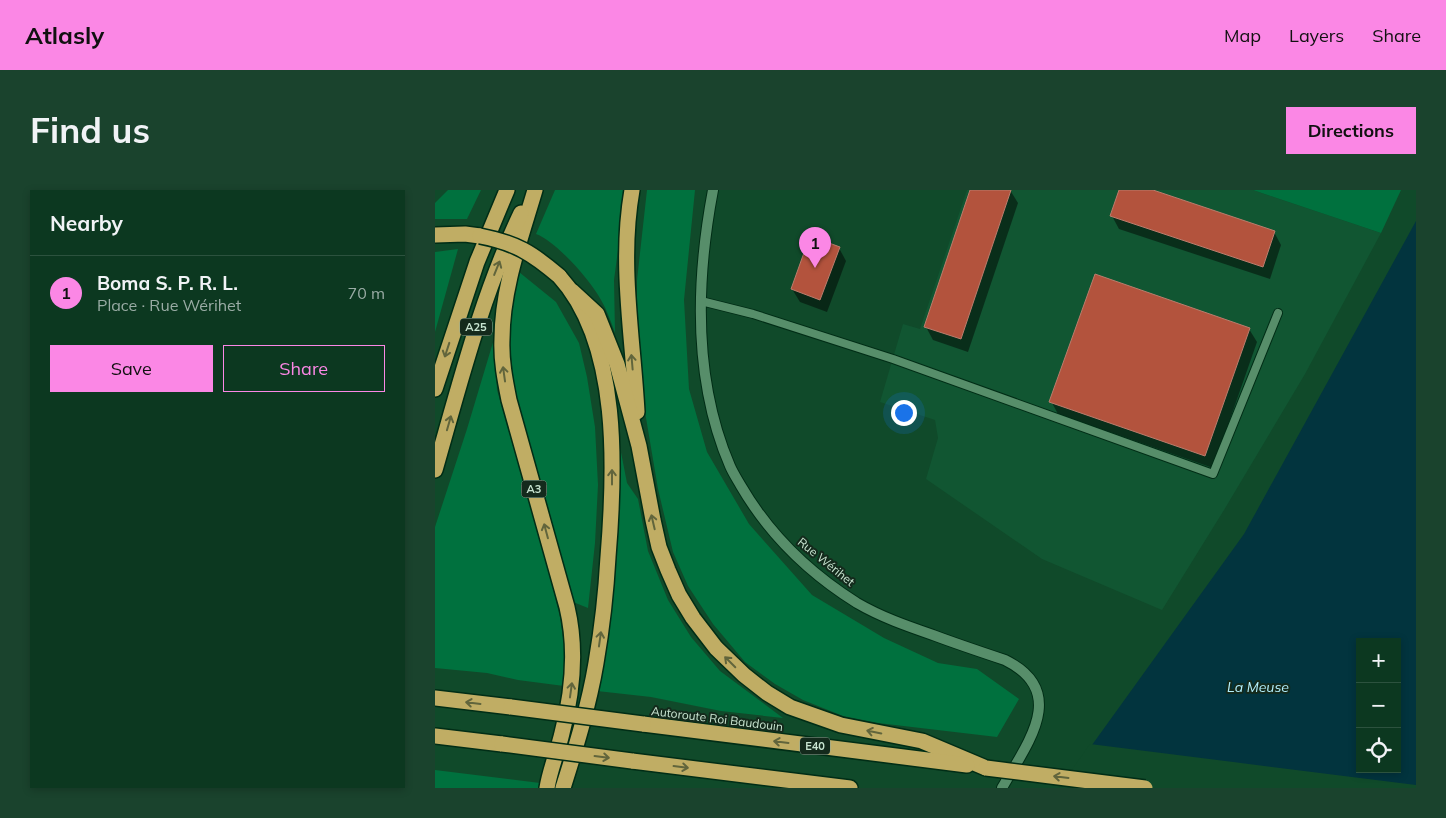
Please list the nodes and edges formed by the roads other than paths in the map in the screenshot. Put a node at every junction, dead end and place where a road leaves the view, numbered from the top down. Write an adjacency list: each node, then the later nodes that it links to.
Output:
1 (507, 190): 9 (highway, A25, one-way to 9)
2 (533, 190): 11 (highway, A25, one-way to 2); 15 (highway, A3, one-way to 2)
3 (633, 190): 10 (highway, one-way to 3)
4 (713, 190): 7 (street, Rue Wérihet)
5 (440, 234): 6 (highway, bridge)
6 (572, 291): 10 (highway); 16 (highway, one-way to 6)
7 (701, 301): 8 (lane); 18 (street, Rue Wérihet)
8 (1278, 313)
9 (435, 389)
10 (639, 446): 14 (highway, one-way to 10)
11 (435, 470)
12 (435, 698): 14 (highway, Autoroute Roi Baudouin / E40, one-way to 12, bridge)
13 (435, 736): 17 (highway, one-way to 17, bridge)
14 (986, 768): 19 (highway, Autoroute Roi Baudouin, one-way to 14, bridge)
15 (547, 788)
16 (563, 788)
17 (850, 788)
18 (1002, 788)
19 (1145, 788)

